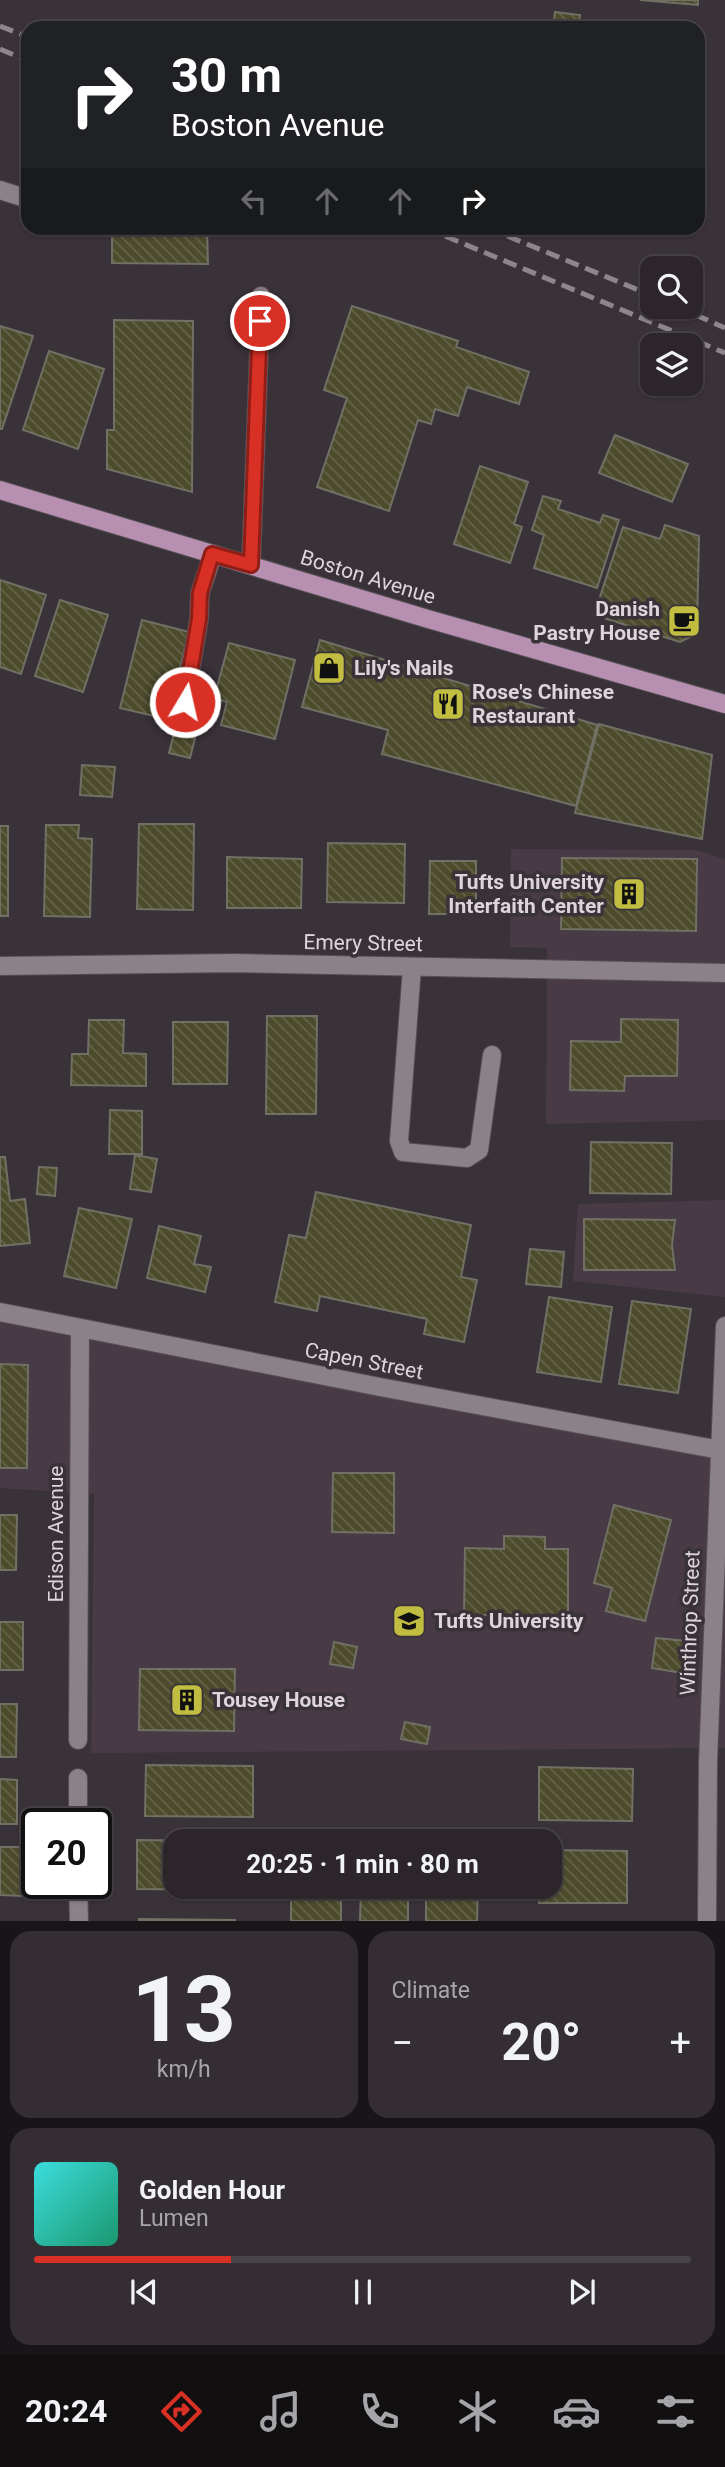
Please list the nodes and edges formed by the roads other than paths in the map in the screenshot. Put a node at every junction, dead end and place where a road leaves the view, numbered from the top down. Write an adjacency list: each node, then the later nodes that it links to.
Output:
1 (0, 190): 2 (street)
2 (21, 198)
3 (261, 296): 6 (street)
4 (0, 490): 5 (main road, Boston Avenue)
5 (212, 554): 6 (main road, Boston Avenue); 7 (street)
6 (251, 565): 8 (main road, Boston Avenue)
7 (185, 702)
8 (725, 704)
9 (0, 966): 10 (street, Emery Street)
10 (412, 967): 11 (street, Emery Street); 12 (street)
11 (725, 973)
12 (492, 1055)
13 (0, 1312): 15 (street, Capen Street)
14 (725, 1326): 16 (street, Winthrop Street)
15 (80, 1329): 16 (street, Capen Street); 17 (street, Edison Avenue)
16 (722, 1451): 22 (street, Winthrop Street)
17 (78, 1740)
18 (78, 1778): 19 (street)
19 (78, 1808)
20 (78, 1899): 21 (street)
21 (79, 1921)
22 (707, 1921)

